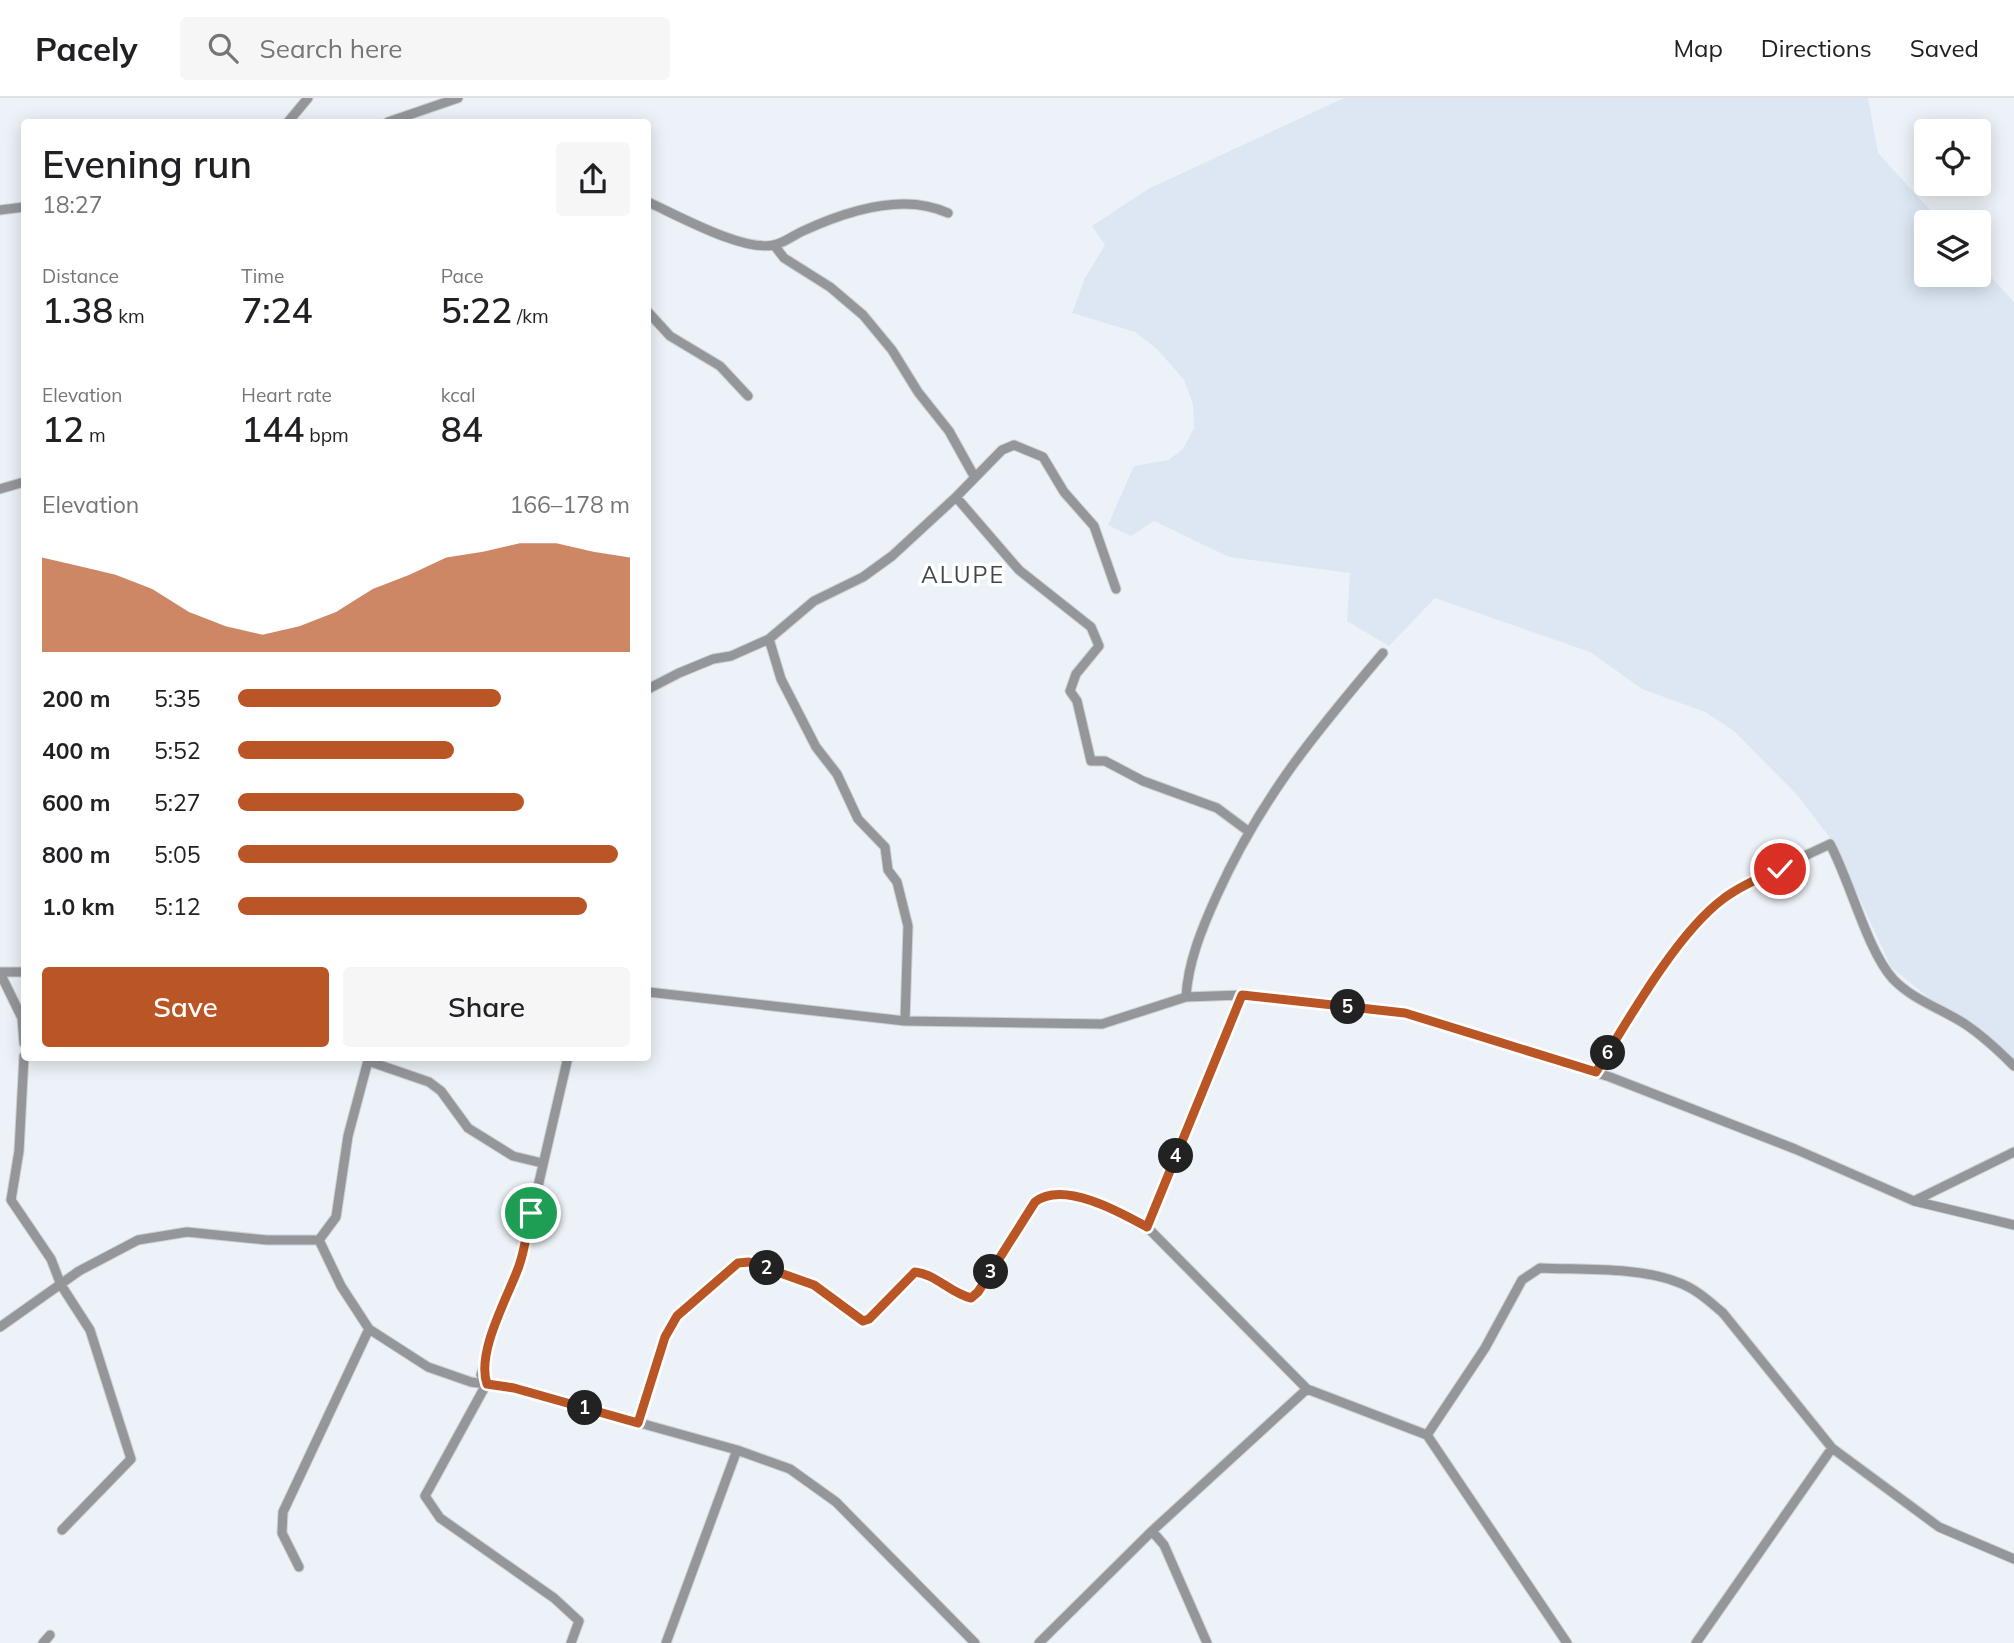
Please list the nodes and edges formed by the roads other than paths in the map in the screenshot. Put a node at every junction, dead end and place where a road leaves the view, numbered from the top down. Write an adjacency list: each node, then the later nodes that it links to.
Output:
1 (309, 98): 3 (street)
2 (458, 98): 4 (street)
3 (291, 119)
4 (397, 119)
5 (651, 203): 9 (street)
6 (21, 207): 7 (street)
7 (0, 210)
8 (948, 213): 9 (street)
9 (774, 245): 12 (street)
10 (651, 315): 11 (street)
11 (748, 396)
12 (974, 476): 15 (street); 16 (street)
13 (21, 483): 14 (street)
14 (0, 489)
15 (956, 497): 17 (street); 20 (street)
16 (1116, 589)
17 (769, 639): 19 (street); 27 (street)
18 (1383, 653): 20 (street)
19 (651, 687)
20 (1248, 831): 25 (street)
21 (0, 972): 22 (street); 26 (street)
22 (21, 972)
23 (651, 992): 27 (street)
24 (1242, 995): 25 (street); 33 (street); 40 (street)
25 (1186, 998): 27 (street)
26 (21, 1016)
27 (905, 1021)
28 (24, 1061): 36 (street)
29 (368, 1061): 41 (street)
30 (374, 1061): 35 (street)
31 (567, 1061): 35 (street)
32 (2014, 1066): 33 (street)
33 (1596, 1072): 38 (street)
34 (2014, 1152): 38 (street)
35 (542, 1163): 45 (street)
36 (11, 1200): 37 (street); 42 (street)
37 (0, 1201)
38 (1914, 1201): 39 (street)
39 (2014, 1225)
40 (1147, 1227): 48 (street); 49 (street)
41 (319, 1240): 42 (street); 44 (street)
42 (61, 1285): 43 (street); 53 (street)
43 (0, 1327)
44 (369, 1329): 46 (street); 56 (street)
45 (483, 1373): 46 (street); 47 (street)
46 (471, 1382): 47 (street)
47 (487, 1384): 49 (street); 59 (street)
48 (1307, 1389): 50 (street); 54 (street)
49 (638, 1423): 52 (street)
50 (1427, 1435): 51 (street); 64 (street)
51 (1832, 1448): 55 (street); 65 (street)
52 (737, 1450): 60 (street); 61 (street)
53 (62, 1530)
54 (1152, 1531): 62 (street); 63 (street)
55 (2014, 1559)
56 (299, 1567)
57 (50, 1635): 58 (street)
58 (43, 1643)
59 (571, 1643)
60 (666, 1643)
61 (975, 1643)
62 (1040, 1643)
63 (1207, 1643)
64 (1567, 1643)
65 (1696, 1643)

